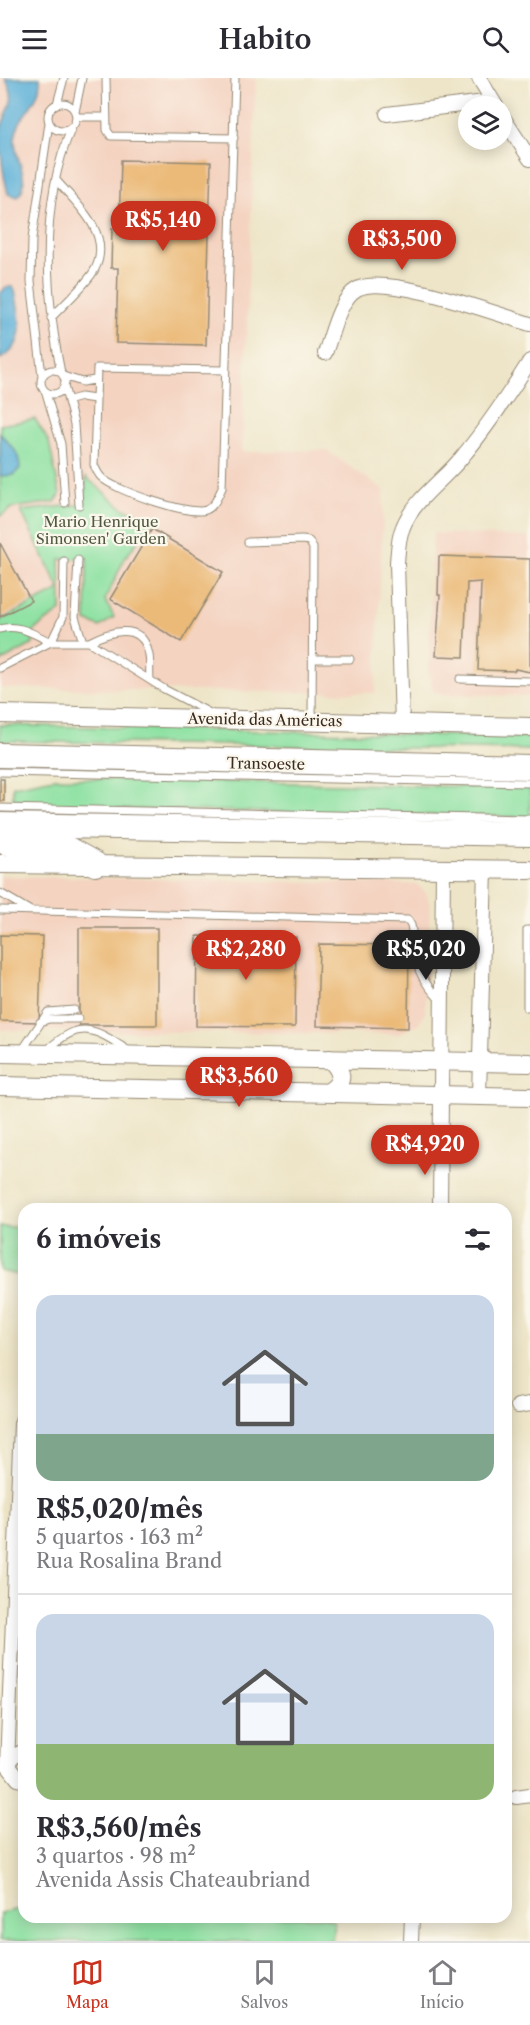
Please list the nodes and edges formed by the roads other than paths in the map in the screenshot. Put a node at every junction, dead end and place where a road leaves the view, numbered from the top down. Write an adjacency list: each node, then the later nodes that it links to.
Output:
1 (64, 78): 7 (lane)
2 (82, 78): 9 (lane)
3 (106, 78): 11 (lane)
4 (235, 78): 15 (lane)
5 (479, 78): 6 (street)
6 (489, 96)
7 (57, 104): 9 (lane); 12 (lane)
8 (458, 107): 10 (street)
9 (76, 114): 11 (lane); 13 (lane)
10 (387, 114)
11 (106, 117): 15 (lane)
12 (49, 123): 13 (lane); 24 (lane)
13 (72, 127): 17 (lane)
14 (512, 131): 16 (street)
15 (234, 138): 22 (lane)
16 (530, 159)
17 (56, 180): 18 (lane); 18 (lane)
18 (51, 318): 23 (lane)
19 (530, 324): 20 (street)
20 (325, 353)
21 (530, 361): 49 (street)
22 (224, 370): 25 (lane); 31 (lane)
23 (62, 375): 24 (lane); 25 (lane); 26 (lane)
24 (42, 376): 27 (lane)
25 (95, 380): 28 (lane)
26 (64, 386): 27 (lane); 29 (lane)
27 (46, 393): 32 (lane)
28 (95, 399): 29 (lane); 31 (lane)
29 (70, 400): 30 (lane)
30 (77, 465): 31 (lane); 33 (lane)
31 (94, 465)
32 (65, 503)
33 (79, 505)
34 (248, 542): 40 (lane)
35 (78, 560): 39 (lane)
36 (64, 561): 38 (lane)
37 (0, 629): 38 (lane)
38 (51, 642): 39 (lane); 42 (lane)
39 (86, 642): 43 (lane); 43 (lane)
40 (314, 659): 41 (lane); 48 (lane)
41 (350, 659)
42 (0, 668)
43 (150, 679): 47 (lane)
44 (460, 679): 45 (lane)
45 (530, 681)
46 (0, 714): 47 (street, Avenida das Américas)
47 (222, 719): 48 (street, Avenida das Américas)
48 (312, 721): 49 (street, Avenida das Américas)
49 (402, 724): 50 (street, Avenida das Américas)
50 (530, 727)
51 (530, 753): 52 (highway)
52 (453, 765): 53 (highway); 54 (highway)
53 (530, 767)
54 (1, 768): 55 (lane, Transoeste)
55 (530, 783)
56 (0, 806): 57 (lane)
57 (5, 817): 58 (lane); 59 (highway)
58 (530, 819)
59 (530, 834)
60 (0, 841): 62 (highway)
61 (0, 864): 62 (street)
62 (95, 864): 63 (street)
63 (443, 868): 64 (street); 70 (street)
64 (485, 868): 65 (street); 79 (street)
65 (530, 870)
66 (0, 893): 68 (lane)
67 (0, 910): 68 (lane)
68 (30, 910): 70 (lane)
69 (530, 930): 71 (lane)
70 (441, 1001): 78 (street)
71 (530, 1008)
72 (74, 1010): 74 (lane)
73 (78, 1019): 74 (lane)
74 (40, 1022): 76 (lane)
75 (0, 1053): 76 (street)
76 (21, 1054): 77 (street)
77 (330, 1059): 78 (street); 82 (street)
78 (441, 1061): 79 (street); 83 (street)
79 (479, 1062): 80 (street); 84 (street)
80 (530, 1063)
81 (0, 1086): 82 (street)
82 (329, 1092): 83 (street)
83 (441, 1095): 84 (street); 86 (street)
84 (479, 1096): 85 (street)
85 (530, 1097)
86 (440, 1203)
87 (18, 1531): 89 (street)
88 (18, 1754): 89 (street)
89 (7, 1766): 90 (street)
90 (18, 1777)
91 (530, 1795): 92 (street)
92 (516, 1797)
93 (412, 1923): 94 (street)
94 (411, 1941)

